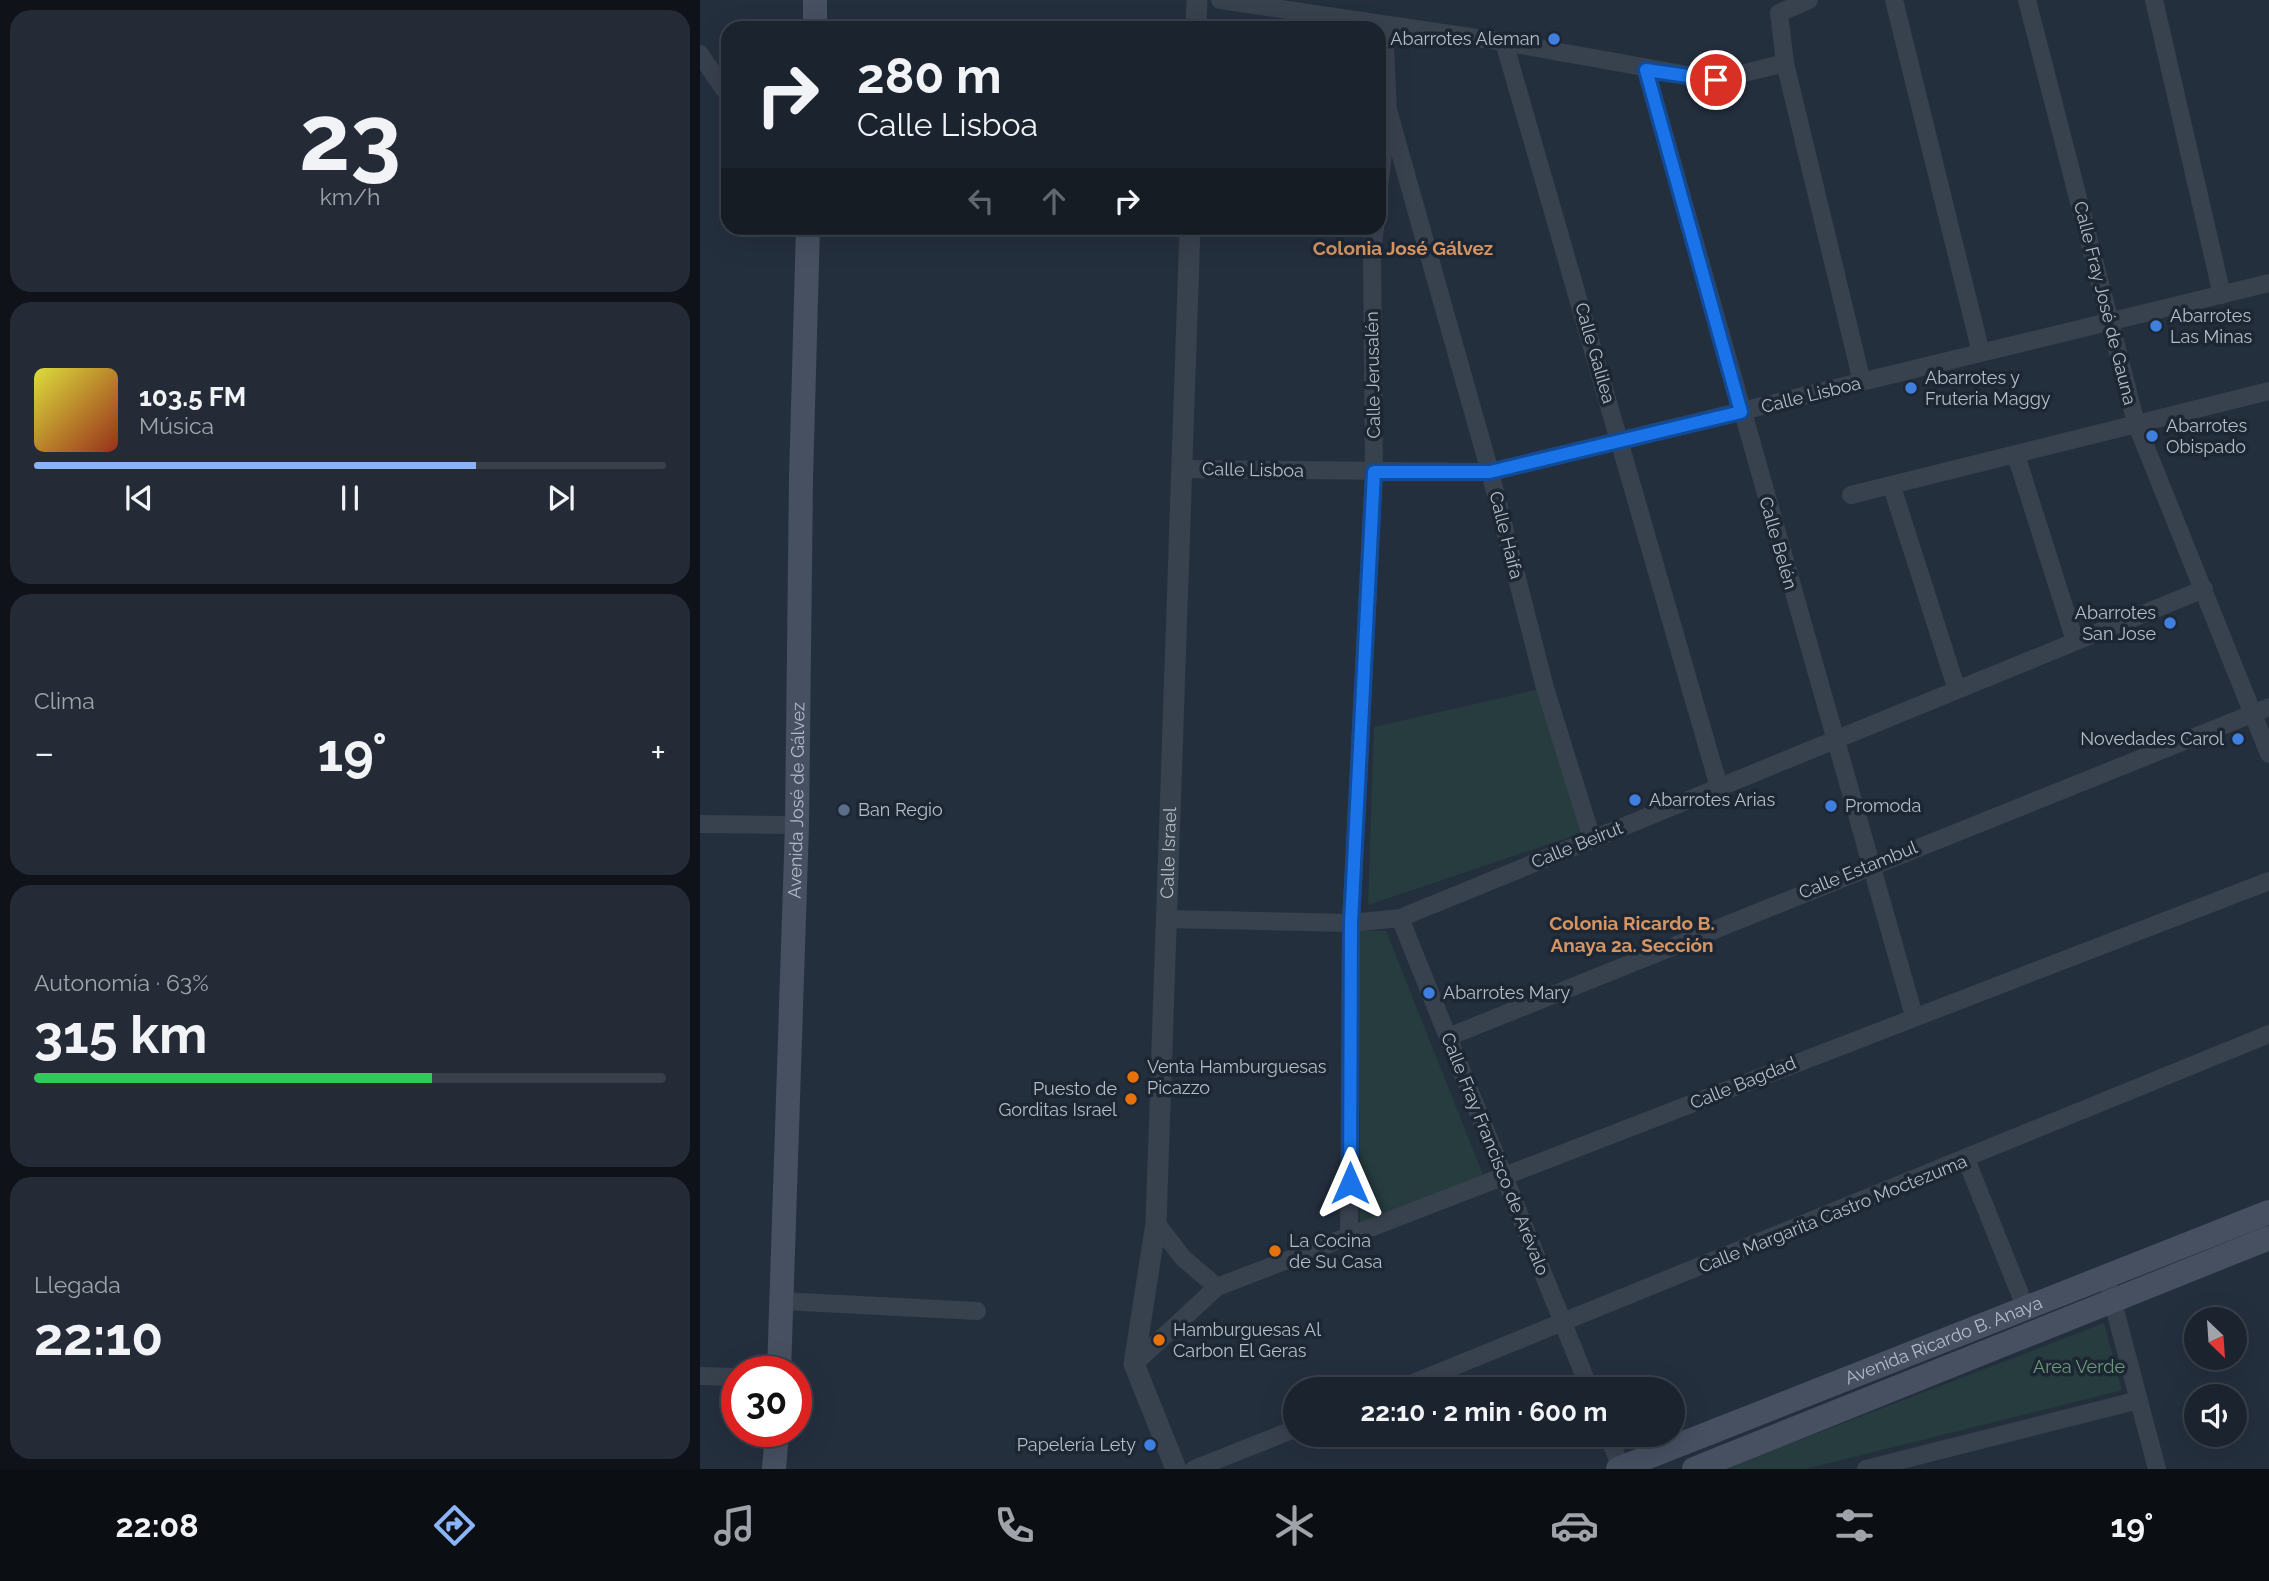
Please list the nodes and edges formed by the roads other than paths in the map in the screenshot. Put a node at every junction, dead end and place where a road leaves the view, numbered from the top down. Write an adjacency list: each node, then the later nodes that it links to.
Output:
1 (815, 0): 8 (main road)
2 (1197, 0): 9 (street)
3 (1220, 0): 10 (street)
4 (1809, 0): 14 (street)
5 (1895, 0): 26 (street)
6 (2027, 0): 25 (street, Calle Fray José de Gauna)
7 (2154, 0): 24 (street)
8 (815, 21)
9 (1196, 21)
10 (1358, 21)
11 (1386, 25): 12 (street)
12 (1504, 42): 16 (street); 31 (street, Calle Galilea)
13 (700, 54): 17 (street)
14 (1785, 63): 16 (street); 27 (street)
15 (1386, 68): 18 (street)
16 (1646, 70): 29 (street, Calle Belén)
17 (721, 82)
18 (1388, 110): 19 (street); 35 (street, Calle Haifa)
19 (1386, 127)
20 (808, 235): 46 (main road, Avenida José de Gálvez)
21 (1189, 235): 33 (street, Calle Israel)
22 (1374, 235): 34 (street, Calle Jerusalén)
23 (2269, 283): 24 (street, Calle Lisboa)
24 (2222, 295): 25 (street, Calle Lisboa)
25 (2110, 322): 26 (street, Calle Lisboa); 30 (street, Calle Fray José de Gauna)
26 (1981, 353): 27 (street, Calle Lisboa)
27 (1862, 382): 29 (street, Calle Lisboa)
28 (2269, 391): 30 (street)
29 (1741, 412): 31 (street, Calle Lisboa); 42 (street, Calle Belén)
30 (2136, 423): 32 (street); 38 (street, Calle Fray José de Gauna)
31 (1621, 441): 35 (street, Calle Lisboa); 44 (street, Calle Galilea)
32 (2016, 455): 36 (street); 39 (street)
33 (1181, 469): 34 (street, Calle Lisboa); 51 (street, Calle Israel)
34 (1374, 472): 35 (street, Calle Lisboa); 52 (street, Calle Jerusalén)
35 (1490, 472): 47 (street, Calle Haifa)
36 (1892, 487): 37 (street); 40 (street)
37 (1851, 495)
38 (2204, 589): 39 (street, Calle Beirut); 41 (street, Calle Fray José de Gauna)
39 (2075, 641): 40 (street, Calle Beirut)
40 (1957, 690): 42 (street, Calle Beirut)
41 (2261, 710): 43 (street, Calle Fray José de Gauna); 48 (street, Calle Estambul)
42 (1835, 740): 44 (street, Calle Beirut); 48 (street, Calle Belén)
43 (2269, 754)
44 (1718, 787): 47 (street, Calle Beirut)
45 (700, 824): 46 (street)
46 (797, 825): 63 (main road, Avenida José de Gálvez)
47 (1592, 839): 50 (street, Calle Beirut)
48 (1870, 864): 53 (street, Calle Belén); 55 (street, Calle Estambul)
49 (2269, 881): 53 (street, Calle Bagdad)
50 (1400, 918): 52 (street, Calle Beirut); 55 (street, Calle Fray Francisco de Arévalo)
51 (1166, 919): 52 (street, Calle Beirut); 58 (street, Calle Israel)
52 (1351, 923): 60 (street, Calle Jerusalén)
53 (1914, 1016): 57 (street, Calle Bagdad)
54 (2269, 1034): 56 (street, Calle Margarita Castro Moctezuma)
55 (1448, 1037): 57 (street, Calle Fray Francisco de Arévalo)
56 (1966, 1160): 65 (street); 67 (street, Calle Margarita Castro Moctezuma)
57 (1504, 1177): 60 (street, Calle Bagdad); 67 (street, Calle Fray Francisco de Arévalo)
58 (1156, 1223): 62 (street); 69 (street, Calle Israel)
59 (2264, 1227): 61 (main road, Avenida Ricardo B. Anaya); 64 (main road, Avenida Ricardo B. Anaya)
60 (1349, 1235): 62 (street, Calle Bagdad)
61 (2106, 1277): 64 (street); 65 (main road, Avenida Ricardo B. Anaya)
62 (1217, 1287): 69 (street, Calle Bagdad)
63 (782, 1301): 66 (street); 68 (main road, Avenida José de Gálvez)
64 (2113, 1302): 74 (street); 82 (main road, Avenida Ricardo B. Anaya)
65 (2026, 1309): 79 (main road, Avenida Ricardo B. Anaya)
66 (977, 1311)
67 (1563, 1324): 72 (street, Calle Margarita Castro Moctezuma); 73 (street, Calle Fray Francisco de Arévalo)
68 (780, 1356)
69 (1134, 1364): 80 (street)
70 (700, 1376): 71 (street)
71 (721, 1377)
72 (1429, 1377)
73 (1585, 1377)
74 (2139, 1400): 83 (street); 84 (street)
75 (1283, 1434): 81 (street)
76 (777, 1447): 78 (main road)
77 (1612, 1447): 79 (street)
78 (776, 1467)
79 (1619, 1468)
80 (1176, 1469)
81 (1194, 1469)
82 (1694, 1469)
83 (1866, 1469)
84 (2157, 1469)

